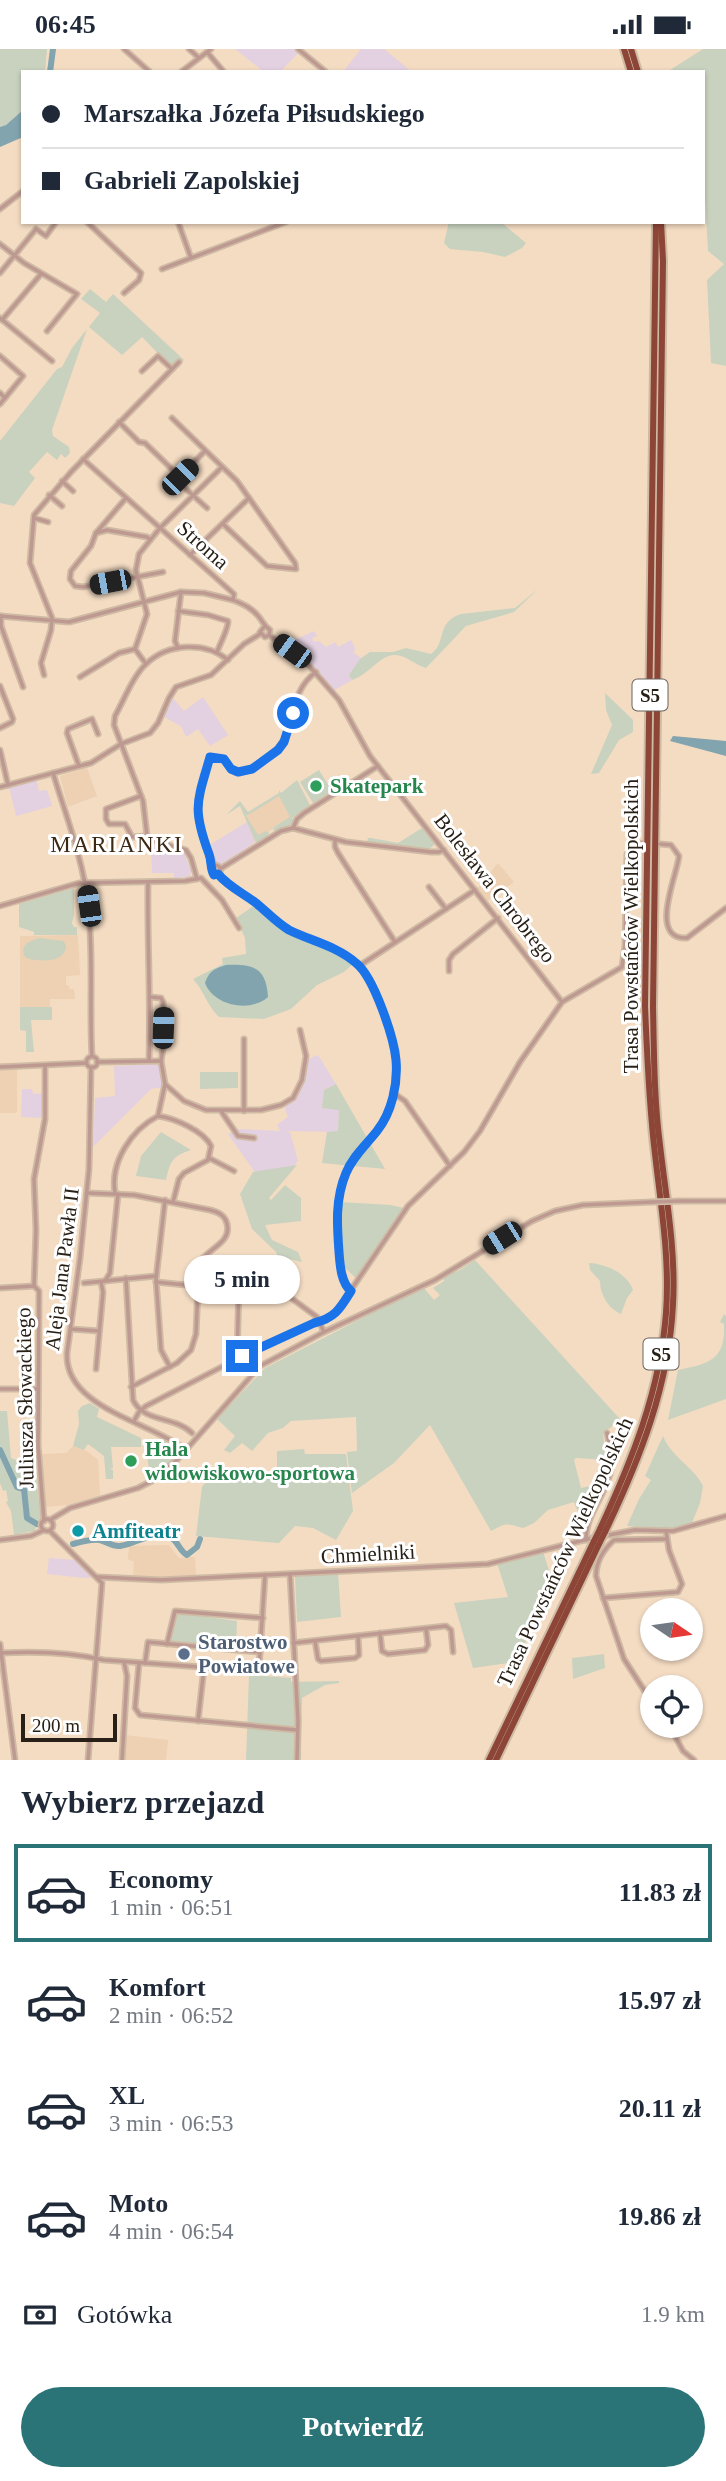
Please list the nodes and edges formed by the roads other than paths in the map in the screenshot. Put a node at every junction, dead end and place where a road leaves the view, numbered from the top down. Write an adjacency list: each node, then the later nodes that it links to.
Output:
1 (124, 49): 8 (street)
2 (189, 49): 7 (street)
3 (299, 49): 11 (street)
4 (624, 49): 12 (highway)
5 (631, 49): 13 (highway)
6 (209, 51): 7 (street); 10 (street)
7 (199, 58): 9 (street)
8 (147, 70)
9 (184, 70)
10 (223, 70)
11 (325, 70)
12 (630, 70)
13 (637, 70)
14 (21, 192): 15 (street)
15 (1, 206)
16 (55, 224): 23 (street)
17 (92, 224): 28 (street)
18 (178, 224): 24 (street)
19 (283, 224): 24 (street)
20 (656, 224): 170 (highway, Trasa Powstańców Wielkopolskich / S5)
21 (662, 224): 170 (highway, Trasa Powstańców Wielkopolskich / S5)
22 (0, 244): 23 (street)
23 (14, 255): 26 (street); 27 (street)
24 (191, 258): 25 (street)
25 (162, 269)
26 (0, 274)
27 (41, 274): 29 (street); 30 (street)
28 (124, 293)
29 (1, 319): 32 (street)
30 (47, 331)
31 (0, 356): 37 (street)
32 (52, 361)
33 (179, 362): 34 (street)
34 (172, 369): 35 (street); 40 (street)
35 (142, 371)
36 (0, 393): 37 (street)
37 (5, 398): 38 (street)
38 (0, 404)
39 (172, 418): 41 (street)
40 (119, 422): 42 (street); 44 (street)
41 (206, 451): 43 (street); 44 (street)
42 (83, 459): 45 (street); 50 (street, Stroma)
43 (222, 467): 49 (street); 51 (street)
44 (178, 479): 46 (street); 49 (street)
45 (62, 481): 47 (street); 48 (street)
46 (172, 484)
47 (73, 491)
48 (49, 495): 52 (street); 54 (street)
49 (193, 496): 53 (street); 57 (street)
50 (126, 498): 57 (street, Stroma); 58 (street)
51 (249, 498): 56 (street); 56 (street)
52 (62, 506)
53 (207, 508)
54 (33, 517): 55 (street); 68 (street)
55 (48, 522)
56 (223, 524): 60 (street)
57 (160, 528): 59 (street); 60 (street, Stroma)
58 (96, 533): 59 (street); 62 (street)
59 (150, 540): 62 (street)
60 (191, 555): 64 (street, Stroma)
61 (163, 572): 62 (street)
62 (138, 577): 65 (street)
63 (181, 592): 64 (street); 65 (street); 66 (street)
64 (233, 600): 69 (street, Stroma)
65 (144, 601): 68 (street); 73 (street)
66 (178, 611): 72 (street); 74 (street)
67 (1, 616): 68 (street); 81 (street)
68 (52, 622): 78 (street)
69 (264, 627): 70 (street); 71 (street)
70 (260, 634): 71 (street); 75 (street)
71 (269, 635): 77 (street, Bolesława Chrobrego)
72 (178, 648): 74 (street); 76 (street)
73 (135, 649): 76 (street); 79 (street)
74 (217, 652): 75 (street)
75 (228, 660): 84 (street)
76 (146, 664): 84 (street)
77 (316, 673): 86 (street, Bolesława Chrobrego); 98 (street)
78 (44, 675)
79 (80, 677)
80 (0, 686): 82 (street)
81 (23, 687)
82 (0, 728)
83 (98, 734): 87 (street)
84 (121, 744): 87 (street); 91 (street)
85 (0, 750): 89 (street)
86 (377, 766): 92 (street); 97 (street, Bolesława Chrobrego)
87 (79, 767): 88 (street)
88 (53, 773): 89 (street); 101 (street)
89 (8, 785): 90 (street)
90 (0, 786)
91 (141, 796): 93 (street); 93 (street)
92 (293, 828): 94 (street); 99 (street)
93 (147, 836): 100 (street)
94 (335, 840): 97 (street); 110 (street)
95 (642, 843): 114 (street)
96 (660, 844): 106 (street)
97 (444, 850): 104 (street, Bolesława Chrobrego)
98 (213, 869): 99 (street); 99 (street); 100 (street)
99 (219, 872): 111 (street)
100 (199, 878): 102 (street); 109 (street)
101 (85, 882): 102 (street); 105 (street); 117 (street)
102 (148, 882): 113 (street)
103 (429, 887): 107 (street)
104 (476, 889): 107 (street); 108 (street, Bolesława Chrobrego)
105 (0, 906)
106 (726, 908)
107 (446, 909): 110 (street)
108 (498, 918): 112 (street); 114 (street, Bolesława Chrobrego)
109 (239, 928)
110 (395, 942): 111 (street)
111 (359, 966): 126 (street)
112 (449, 971)
113 (150, 997): 118 (street); 119 (street)
114 (562, 1002): 132 (street)
115 (300, 1030): 128 (street)
116 (244, 1039): 128 (street)
117 (92, 1056): 120 (street); 121 (street)
118 (149, 1060): 119 (street); 121 (street)
119 (161, 1061): 125 (street)
120 (86, 1062): 122 (street); 124 (street)
121 (97, 1062): 124 (street)
122 (45, 1066): 123 (street); 147 (street, Juliusza Słowackiego)
123 (0, 1067)
124 (92, 1068): 134 (street, Aleja Jana Pawła II)
125 (166, 1084): 127 (street); 129 (street)
126 (394, 1093): 132 (street); 151 (street)
127 (221, 1111): 128 (street); 130 (street)
128 (244, 1111)
129 (158, 1116): 131 (street); 135 (street)
130 (254, 1138)
131 (209, 1158): 133 (street); 138 (street)
132 (450, 1166): 151 (street)
133 (234, 1171)
134 (87, 1193): 135 (street); 153 (street, Aleja Jana Pawła II)
135 (117, 1194): 136 (street); 140 (street)
136 (165, 1201): 138 (street); 141 (street)
137 (726, 1201): 155 (street, bridge)
138 (173, 1202): 148 (street)
139 (253, 1261): 150 (street)
140 (110, 1273): 143 (street); 144 (street)
141 (156, 1276): 142 (street); 145 (street)
142 (126, 1278): 143 (street); 159 (street)
143 (118, 1279): 144 (street)
144 (105, 1281): 146 (street); 154 (street)
145 (156, 1282): 148 (street); 157 (street)
146 (84, 1283)
147 (34, 1286): 149 (street); 161 (street, Juliusza Słowackiego)
148 (198, 1286): 150 (street); 157 (street)
149 (0, 1288)
150 (238, 1290): 152 (street); 156 (street)
151 (351, 1291): 152 (street)
152 (321, 1321): 155 (street); 156 (street)
153 (71, 1329): 154 (street); 163 (street, Aleja Jana Pawła II)
154 (99, 1331): 158 (street)
155 (324, 1332): 166 (street)
156 (237, 1359): 162 (street)
157 (170, 1367): 159 (street)
158 (96, 1369)
159 (131, 1387): 162 (street)
160 (0, 1389): 161 (street)
161 (38, 1389): 168 (street, Juliusza Słowackiego)
162 (140, 1411): 163 (street); 164 (street)
163 (134, 1421): 166 (street, Aleja Jana Pawła II)
164 (192, 1433)
165 (607, 1433): 174 (street)
166 (186, 1450): 168 (street)
167 (726, 1516): 171 (street, Chmielniki)
168 (49, 1524): 169 (street); 169 (street); 177 (street)
169 (43, 1529): 173 (street)
170 (602, 1530): 174 (highway, Trasa Powstańców Wielkopolskich / S5, bridge)
171 (666, 1531): 172 (street); 174 (street, Chmielniki)
172 (666, 1539): 178 (street); 178 (street)
173 (0, 1540)
174 (593, 1541): 175 (street, Chmielniki); 203 (highway, Trasa Powstańców Wielkopolskich / S5); 204 (highway, Trasa Powstańców Wielkopolskich / S5)
175 (290, 1574): 176 (street, Chmielniki); 184 (street)
176 (265, 1575): 177 (street, Chmielniki); 179 (street)
177 (98, 1577): 190 (street)
178 (603, 1598): 195 (street)
179 (263, 1618): 186 (street); 189 (street)
180 (426, 1629): 181 (street); 181 (street); 187 (street)
181 (380, 1633): 182 (street)
182 (358, 1636): 183 (street); 183 (street)
183 (315, 1641): 184 (street)
184 (293, 1643): 197 (street)
185 (0, 1644): 188 (street)
186 (167, 1644): 189 (street); 193 (street)
187 (453, 1652)
188 (1, 1653): 190 (street); 199 (street)
189 (260, 1653): 194 (street)
190 (96, 1658): 191 (street); 200 (street)
191 (124, 1662): 192 (street); 201 (street)
192 (139, 1663): 193 (street); 196 (street)
193 (145, 1664): 194 (street)
194 (204, 1668): 196 (street)
195 (640, 1684)
196 (198, 1721): 197 (street)
197 (297, 1730): 202 (street)
198 (676, 1738): 205 (street)
199 (15, 1760)
200 (88, 1760)
201 (122, 1760)
202 (297, 1760)
203 (489, 1760)
204 (496, 1760)
205 (694, 1760)

